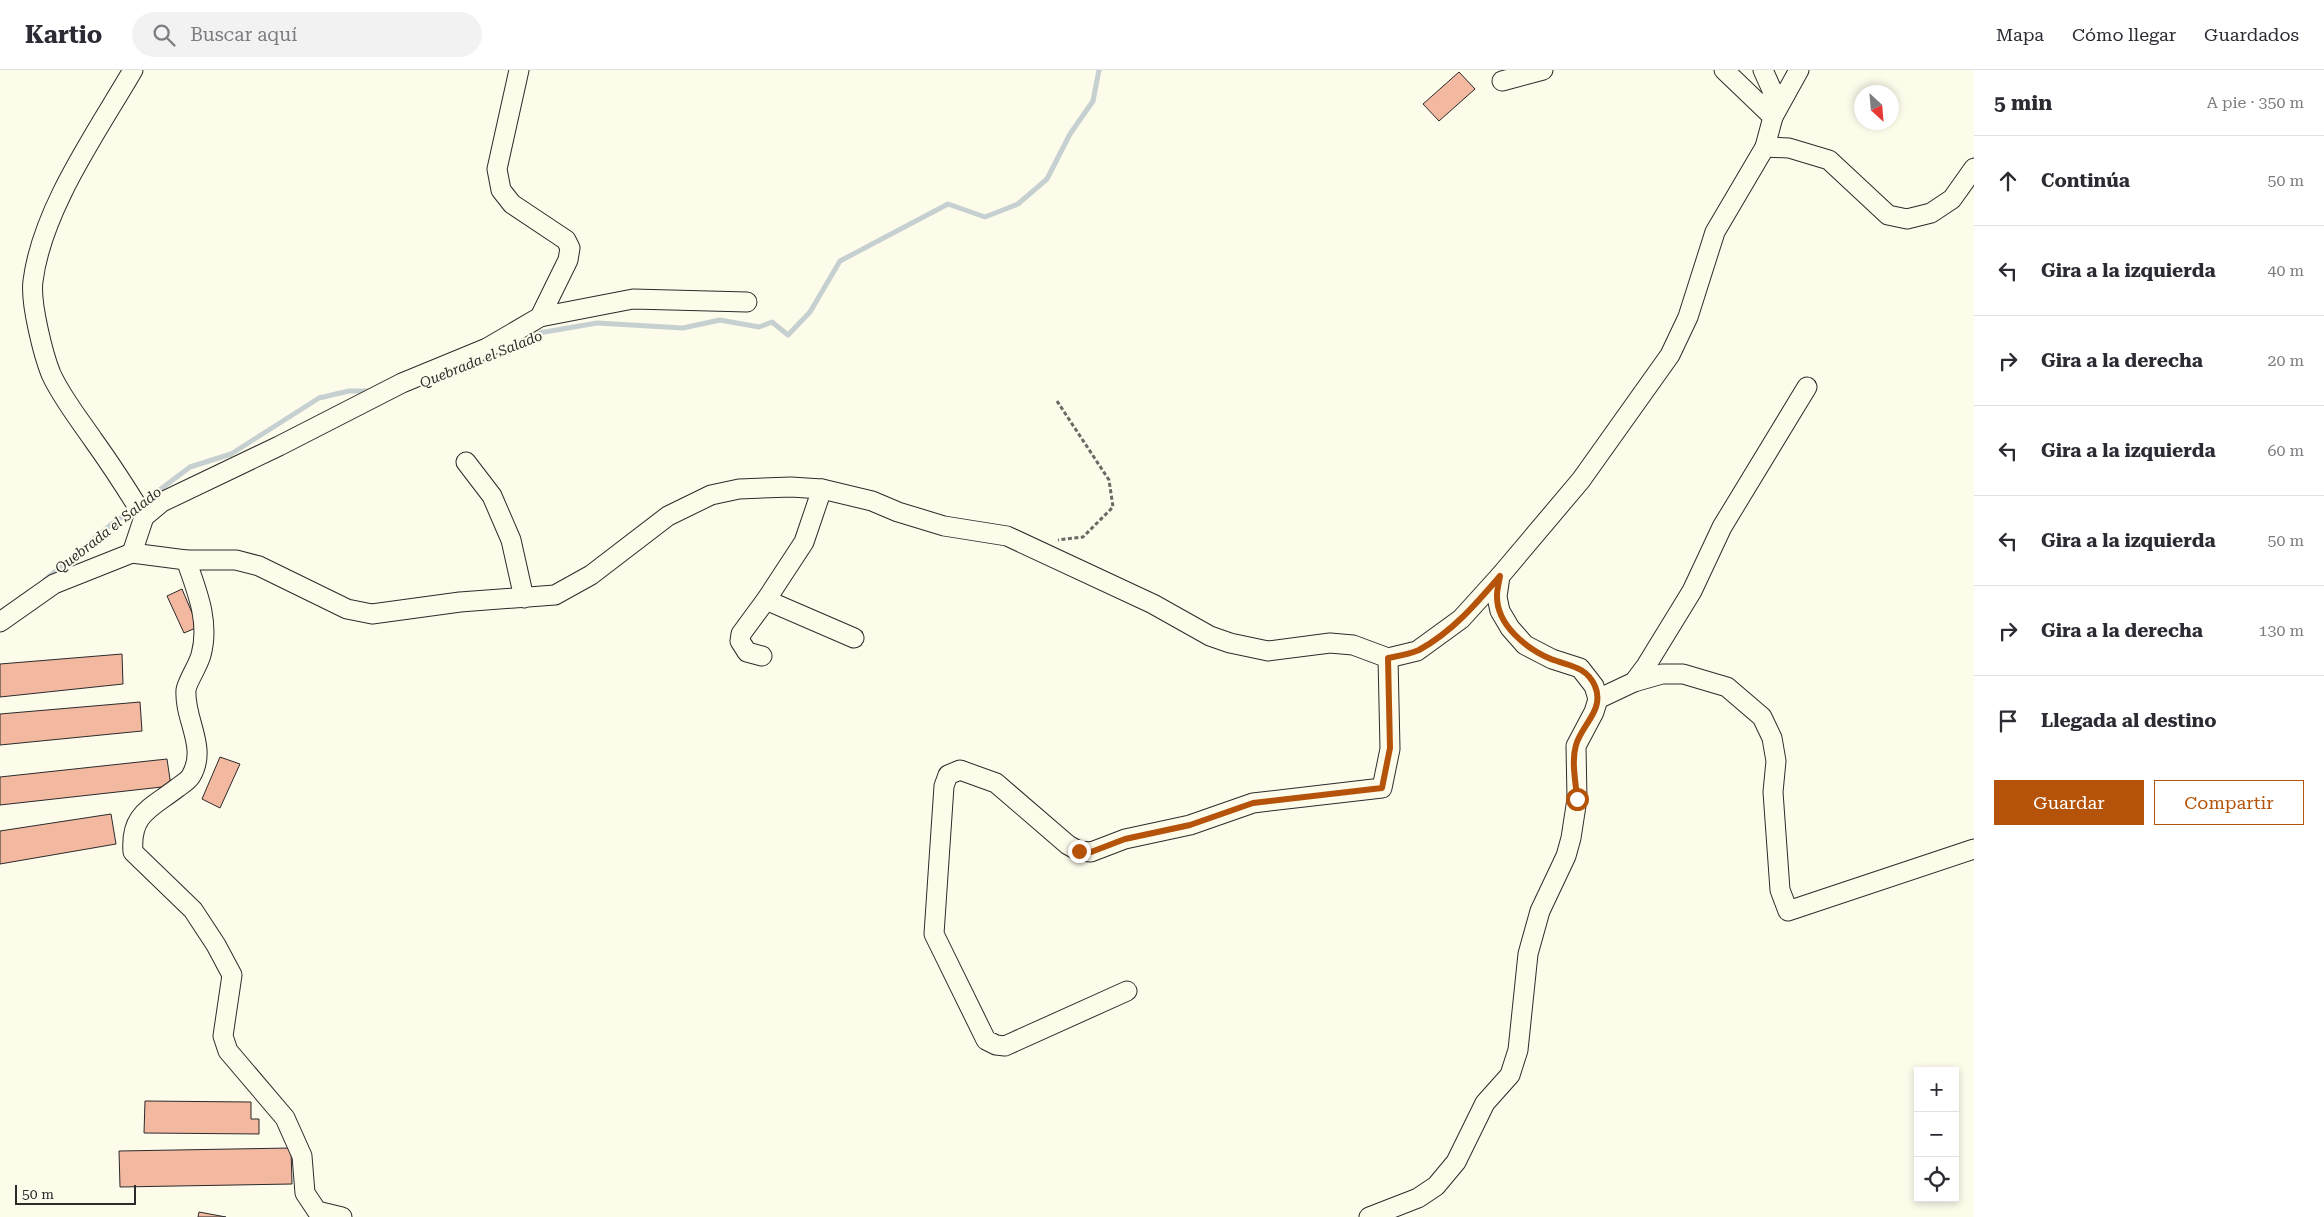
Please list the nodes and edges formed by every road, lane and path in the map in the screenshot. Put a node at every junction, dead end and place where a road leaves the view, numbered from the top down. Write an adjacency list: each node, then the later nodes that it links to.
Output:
1 (133, 70): 17 (street)
2 (519, 70): 12 (street)
3 (1543, 70): 7 (street)
4 (1724, 70): 8 (street)
5 (1763, 70): 8 (street)
6 (1799, 70): 8 (street)
7 (1502, 81)
8 (1773, 118): 9 (street)
9 (1765, 147): 10 (street); 21 (street)
10 (1974, 168)
11 (747, 302): 12 (street)
12 (540, 317): 17 (street)
13 (1807, 387): 28 (street)
14 (1057, 401): 18 (path)
15 (466, 462): 22 (street)
16 (822, 489): 22 (street); 23 (street); 27 (street)
17 (144, 517): 19 (street)
18 (1053, 540)
19 (132, 553): 20 (street); 24 (street)
20 (186, 560): 22 (street); 32 (street)
21 (1500, 576): 27 (street); 29 (street)
22 (524, 598)
23 (766, 600): 25 (street); 26 (street)
24 (0, 622)
25 (854, 638)
26 (762, 656)
27 (1388, 658): 31 (street)
28 (1634, 682): 29 (street); 30 (street)
29 (1598, 699): 33 (street)
30 (1974, 850)
31 (1127, 991)
32 (342, 1217)
33 (1369, 1217)

